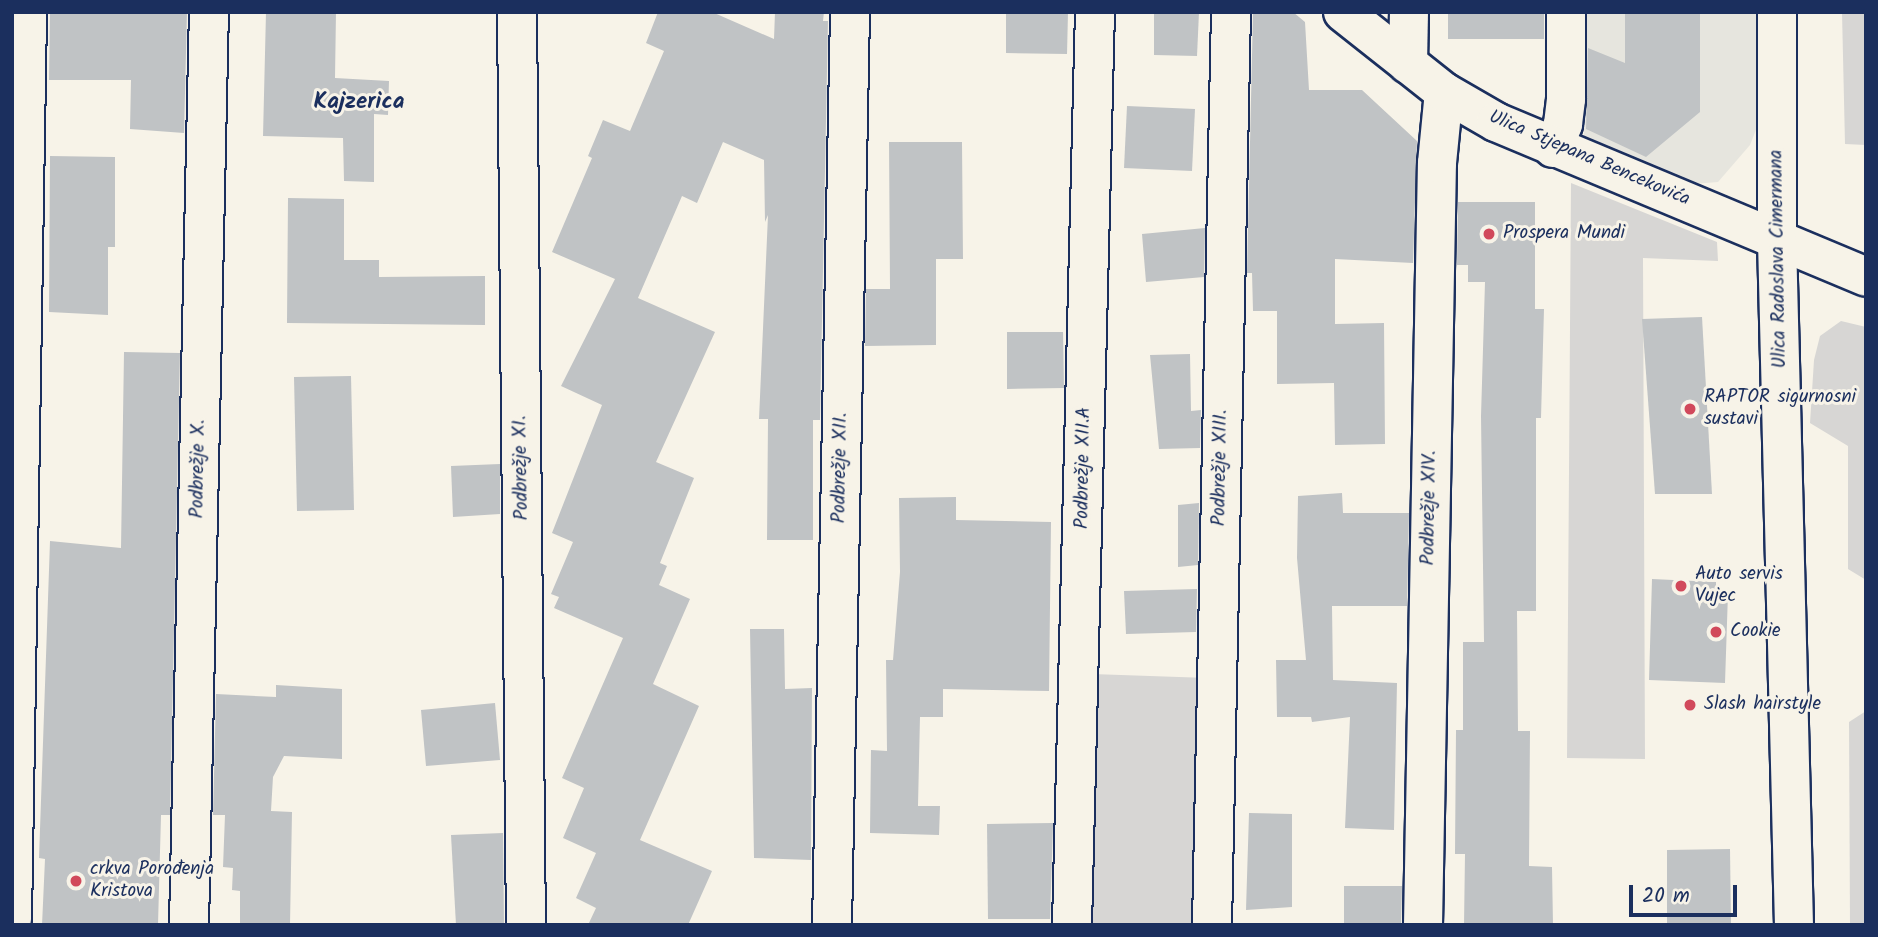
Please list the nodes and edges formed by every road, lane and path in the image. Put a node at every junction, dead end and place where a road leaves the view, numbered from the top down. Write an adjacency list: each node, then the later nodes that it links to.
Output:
1 (27, 12): 16 (street)
2 (209, 12): 17 (street, Podbrežje X.)
3 (517, 12): 18 (street, Podbrežje XI.)
4 (850, 12): 19 (street, Podbrežje XII.)
5 (1095, 12): 20 (street, Podbrežje XII.A)
6 (1231, 12): 21 (street, Podbrežje XIII.)
7 (1343, 12): 11 (street, Ulica Stjepana Bencekovića)
8 (1409, 12): 11 (street)
9 (1566, 12): 13 (street)
10 (1777, 12): 14 (street, Ulica Radoslava Cimermana)
11 (1408, 64): 12 (street, Ulica Stjepana Bencekovića)
12 (1444, 92): 13 (street, Ulica Stjepana Bencekovića); 22 (street, Podbrežje XIV.)
13 (1553, 148): 14 (street, Ulica Stjepana Bencekovića)
14 (1777, 240): 15 (street, Ulica Stjepana Bencekovića); 23 (street, Ulica Radoslava Cimermana)
15 (1866, 277)
16 (12, 919)
17 (189, 925)
18 (526, 925)
19 (832, 925)
20 (1072, 925)
21 (1212, 925)
22 (1423, 925)
23 (1794, 925)

